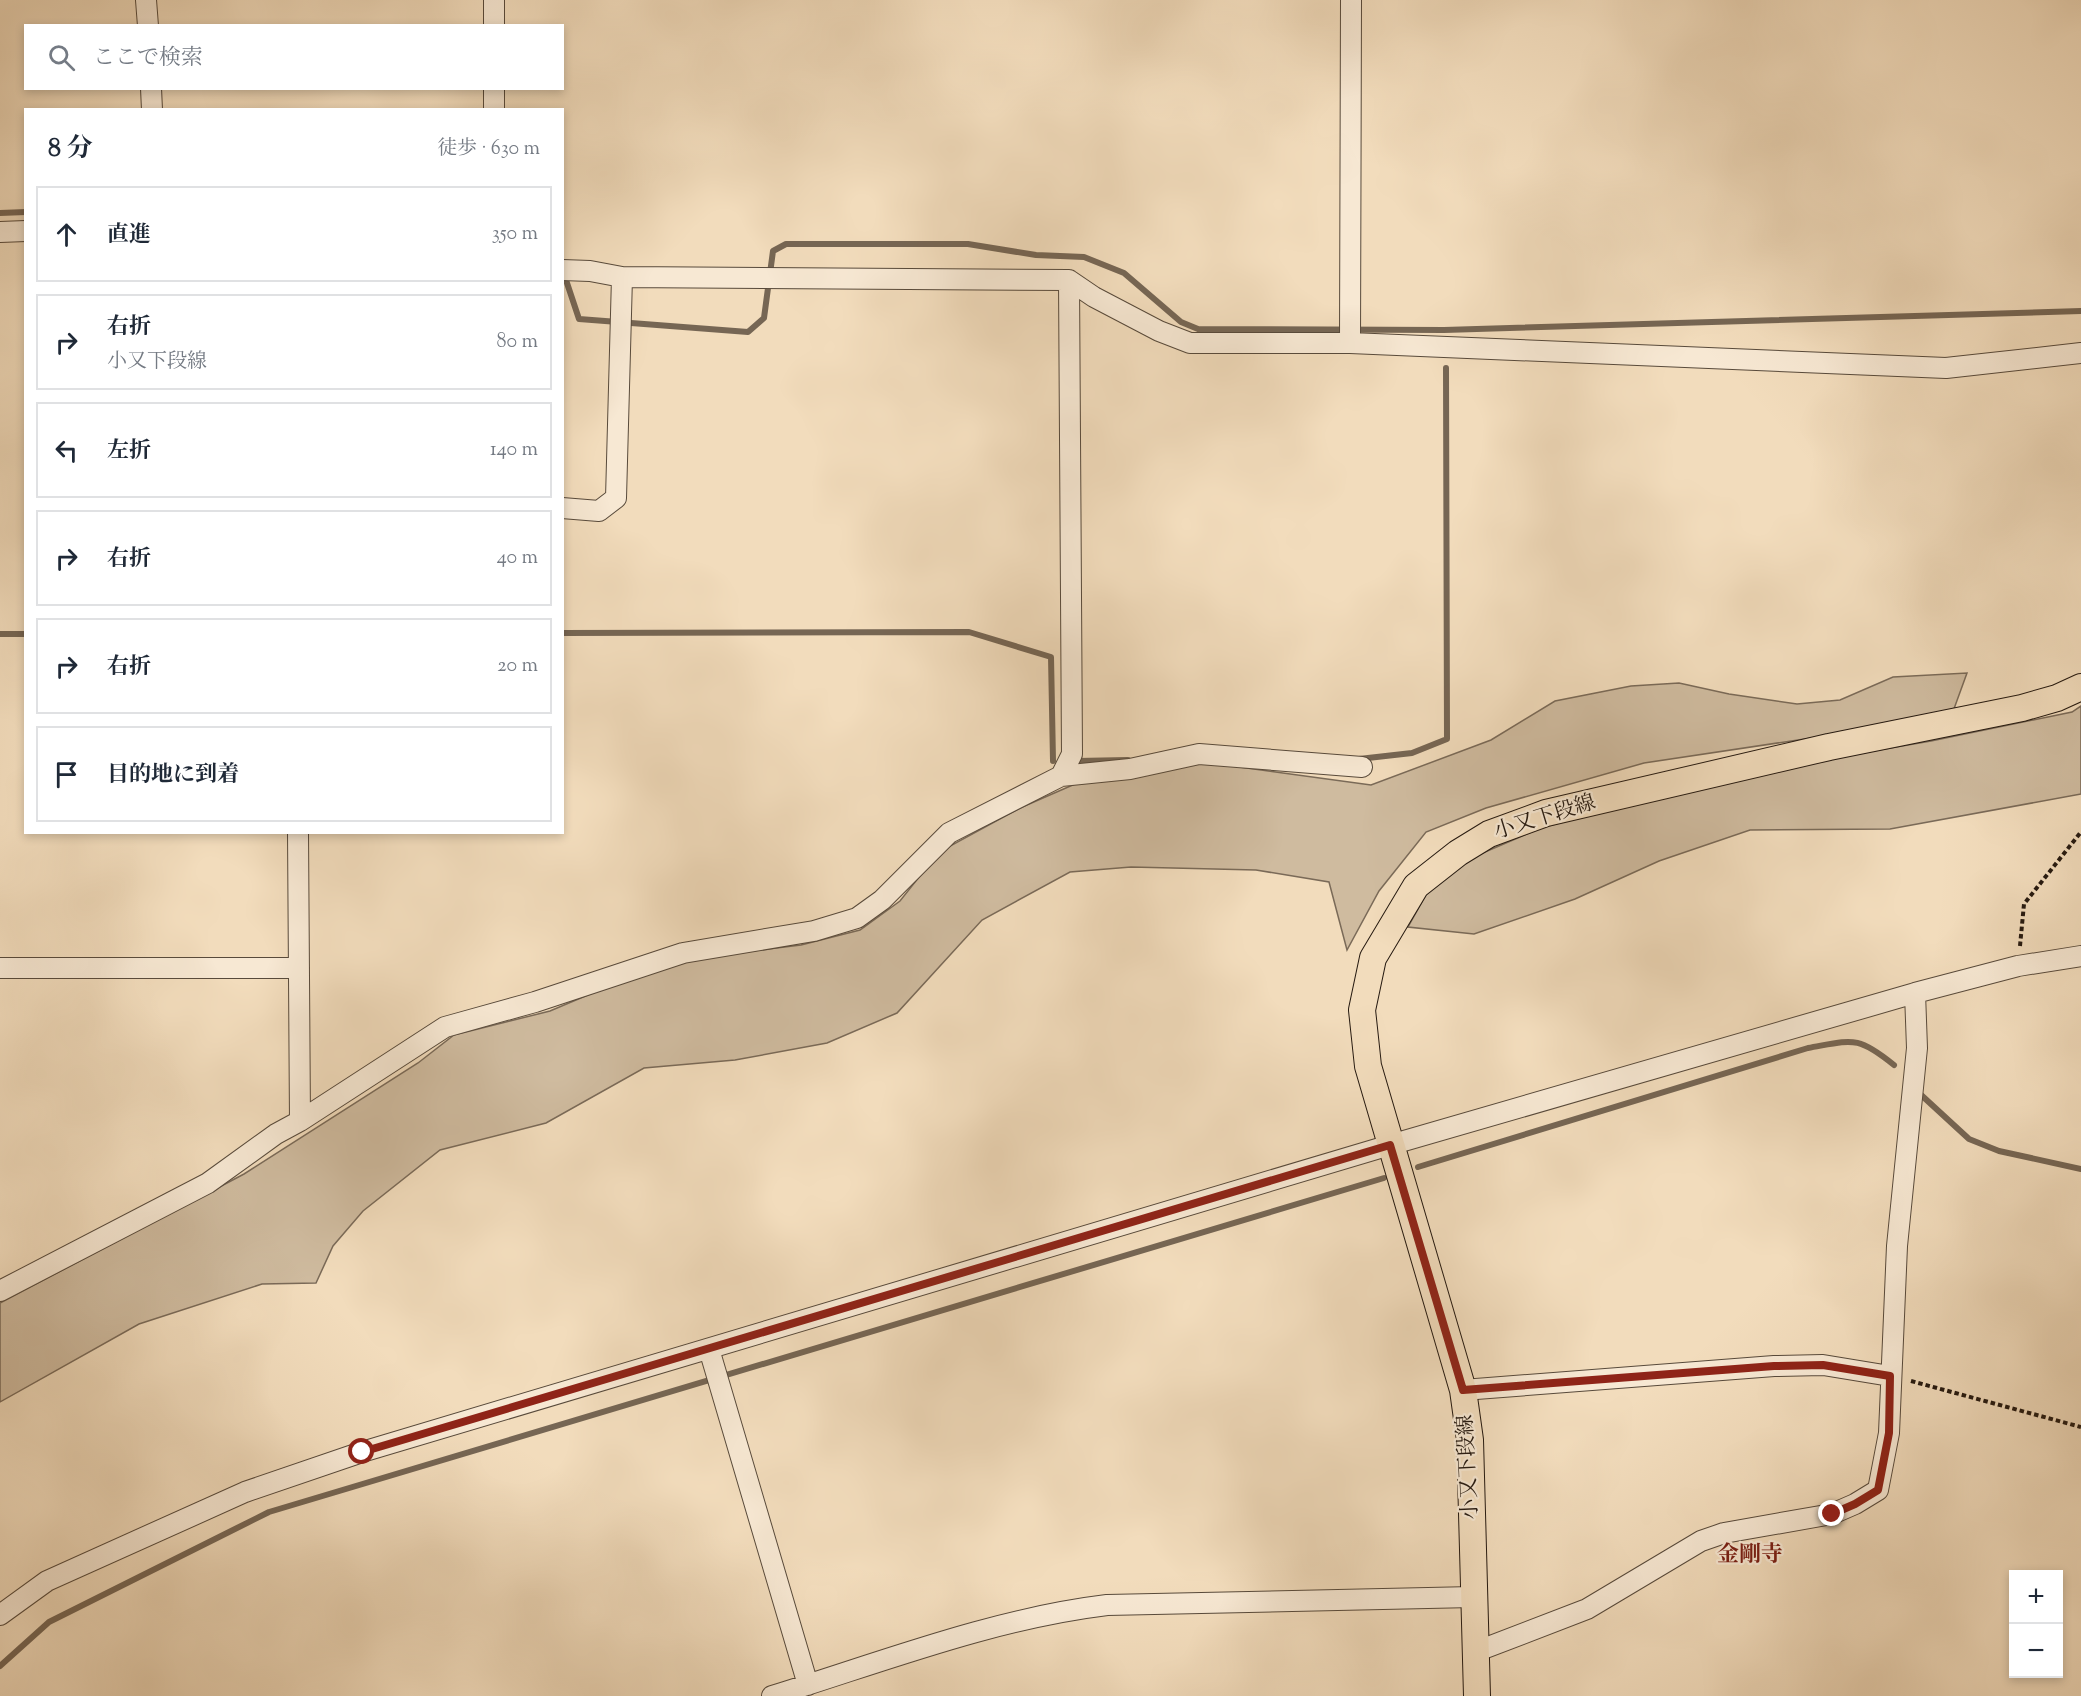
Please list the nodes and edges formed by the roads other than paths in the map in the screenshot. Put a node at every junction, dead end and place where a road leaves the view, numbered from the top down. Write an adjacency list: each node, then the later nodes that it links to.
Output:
1 (146, 0): 4 (street)
2 (494, 0): 5 (street)
3 (1351, 0): 15 (street)
4 (148, 24)
5 (494, 24)
6 (151, 90): 8 (street)
7 (494, 90): 9 (street)
8 (152, 108)
9 (494, 108)
10 (24, 231): 11 (street)
11 (0, 232)
12 (564, 270): 13 (street)
13 (622, 277): 14 (street); 17 (street)
14 (1069, 280): 15 (street); 20 (street)
15 (1350, 343): 16 (street)
16 (2081, 352)
17 (564, 508)
18 (2081, 687): 27 (main road, 小又下段線)
19 (1362, 767): 20 (street)
20 (1062, 776): 26 (street)
21 (298, 834): 24 (street)
22 (2081, 956): 25 (street)
23 (0, 968): 24 (street)
24 (299, 968): 26 (street)
25 (1915, 993): 27 (street); 30 (street)
26 (300, 1121): 28 (street)
27 (1390, 1145): 29 (street); 31 (main road, 小又下段線)
28 (0, 1291)
29 (709, 1349): 33 (street); 35 (street)
30 (1890, 1376): 31 (street); 34 (street)
31 (1463, 1390): 32 (main road, 小又下段線)
32 (1473, 1597): 34 (main road, 小又下段線); 35 (street)
33 (0, 1615)
34 (1474, 1652): 37 (main road, 小又下段線)
35 (808, 1685): 36 (street)
36 (772, 1696)
37 (1476, 1696)

